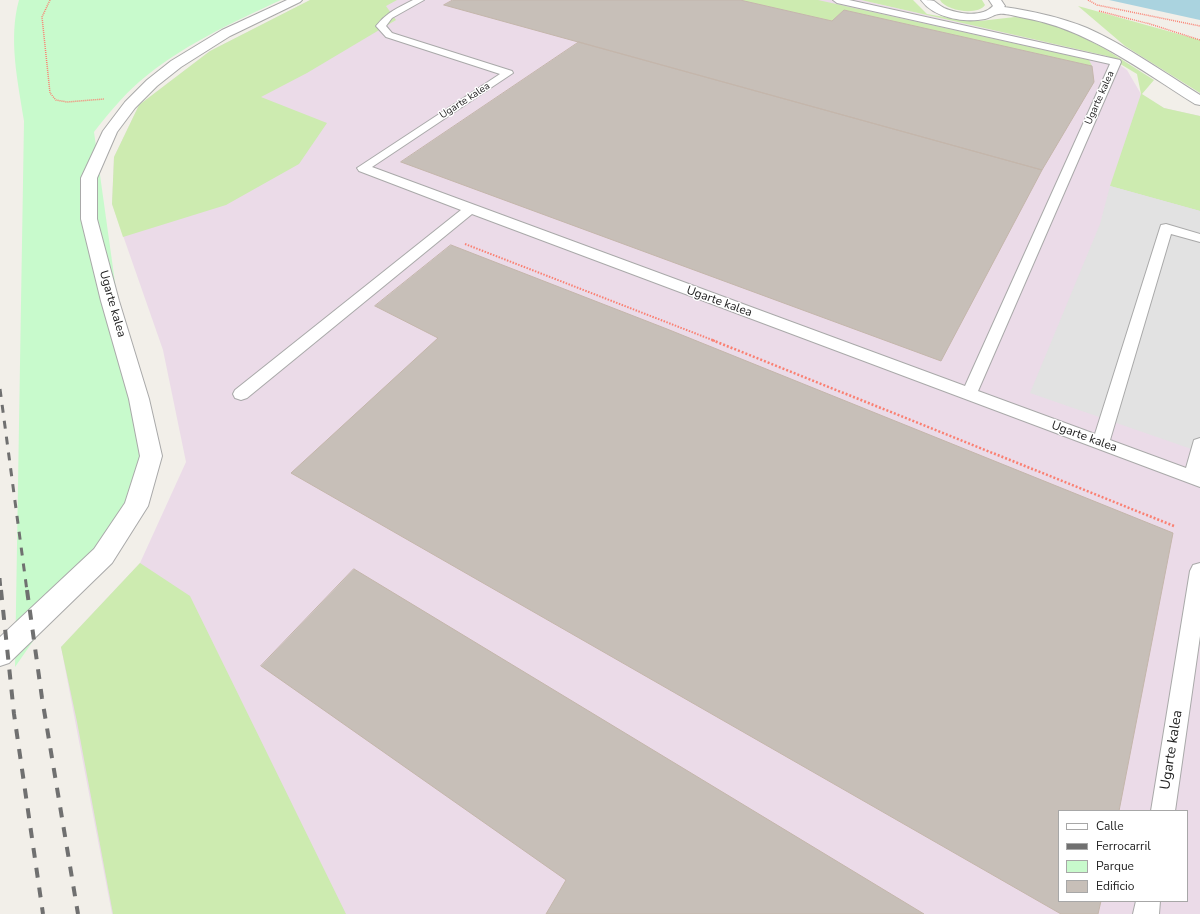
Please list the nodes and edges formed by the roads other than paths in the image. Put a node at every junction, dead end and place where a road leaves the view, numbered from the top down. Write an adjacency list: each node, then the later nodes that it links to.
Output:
1 (296, 0): 15 (street, Ugarte kalea)
2 (420, 0): 7 (lane, Ugarte kalea)
3 (837, 0): 10 (lane, Ugarte kalea)
4 (926, 0): 5 (street)
5 (997, 5): 6 (street)
6 (1200, 101)
7 (470, 210): 9 (lane); 10 (lane, Ugarte kalea)
8 (1200, 238): 11 (lane)
9 (241, 394)
10 (969, 394): 11 (lane, Ugarte kalea)
11 (1101, 443): 13 (lane, Ugarte kalea)
12 (1200, 444): 13 (lane)
13 (1196, 478)
14 (1200, 571): 16 (lane, Ugarte kalea)
15 (0, 654)
16 (1162, 810)
17 (1148, 902): 18 (lane)
18 (1146, 914)

